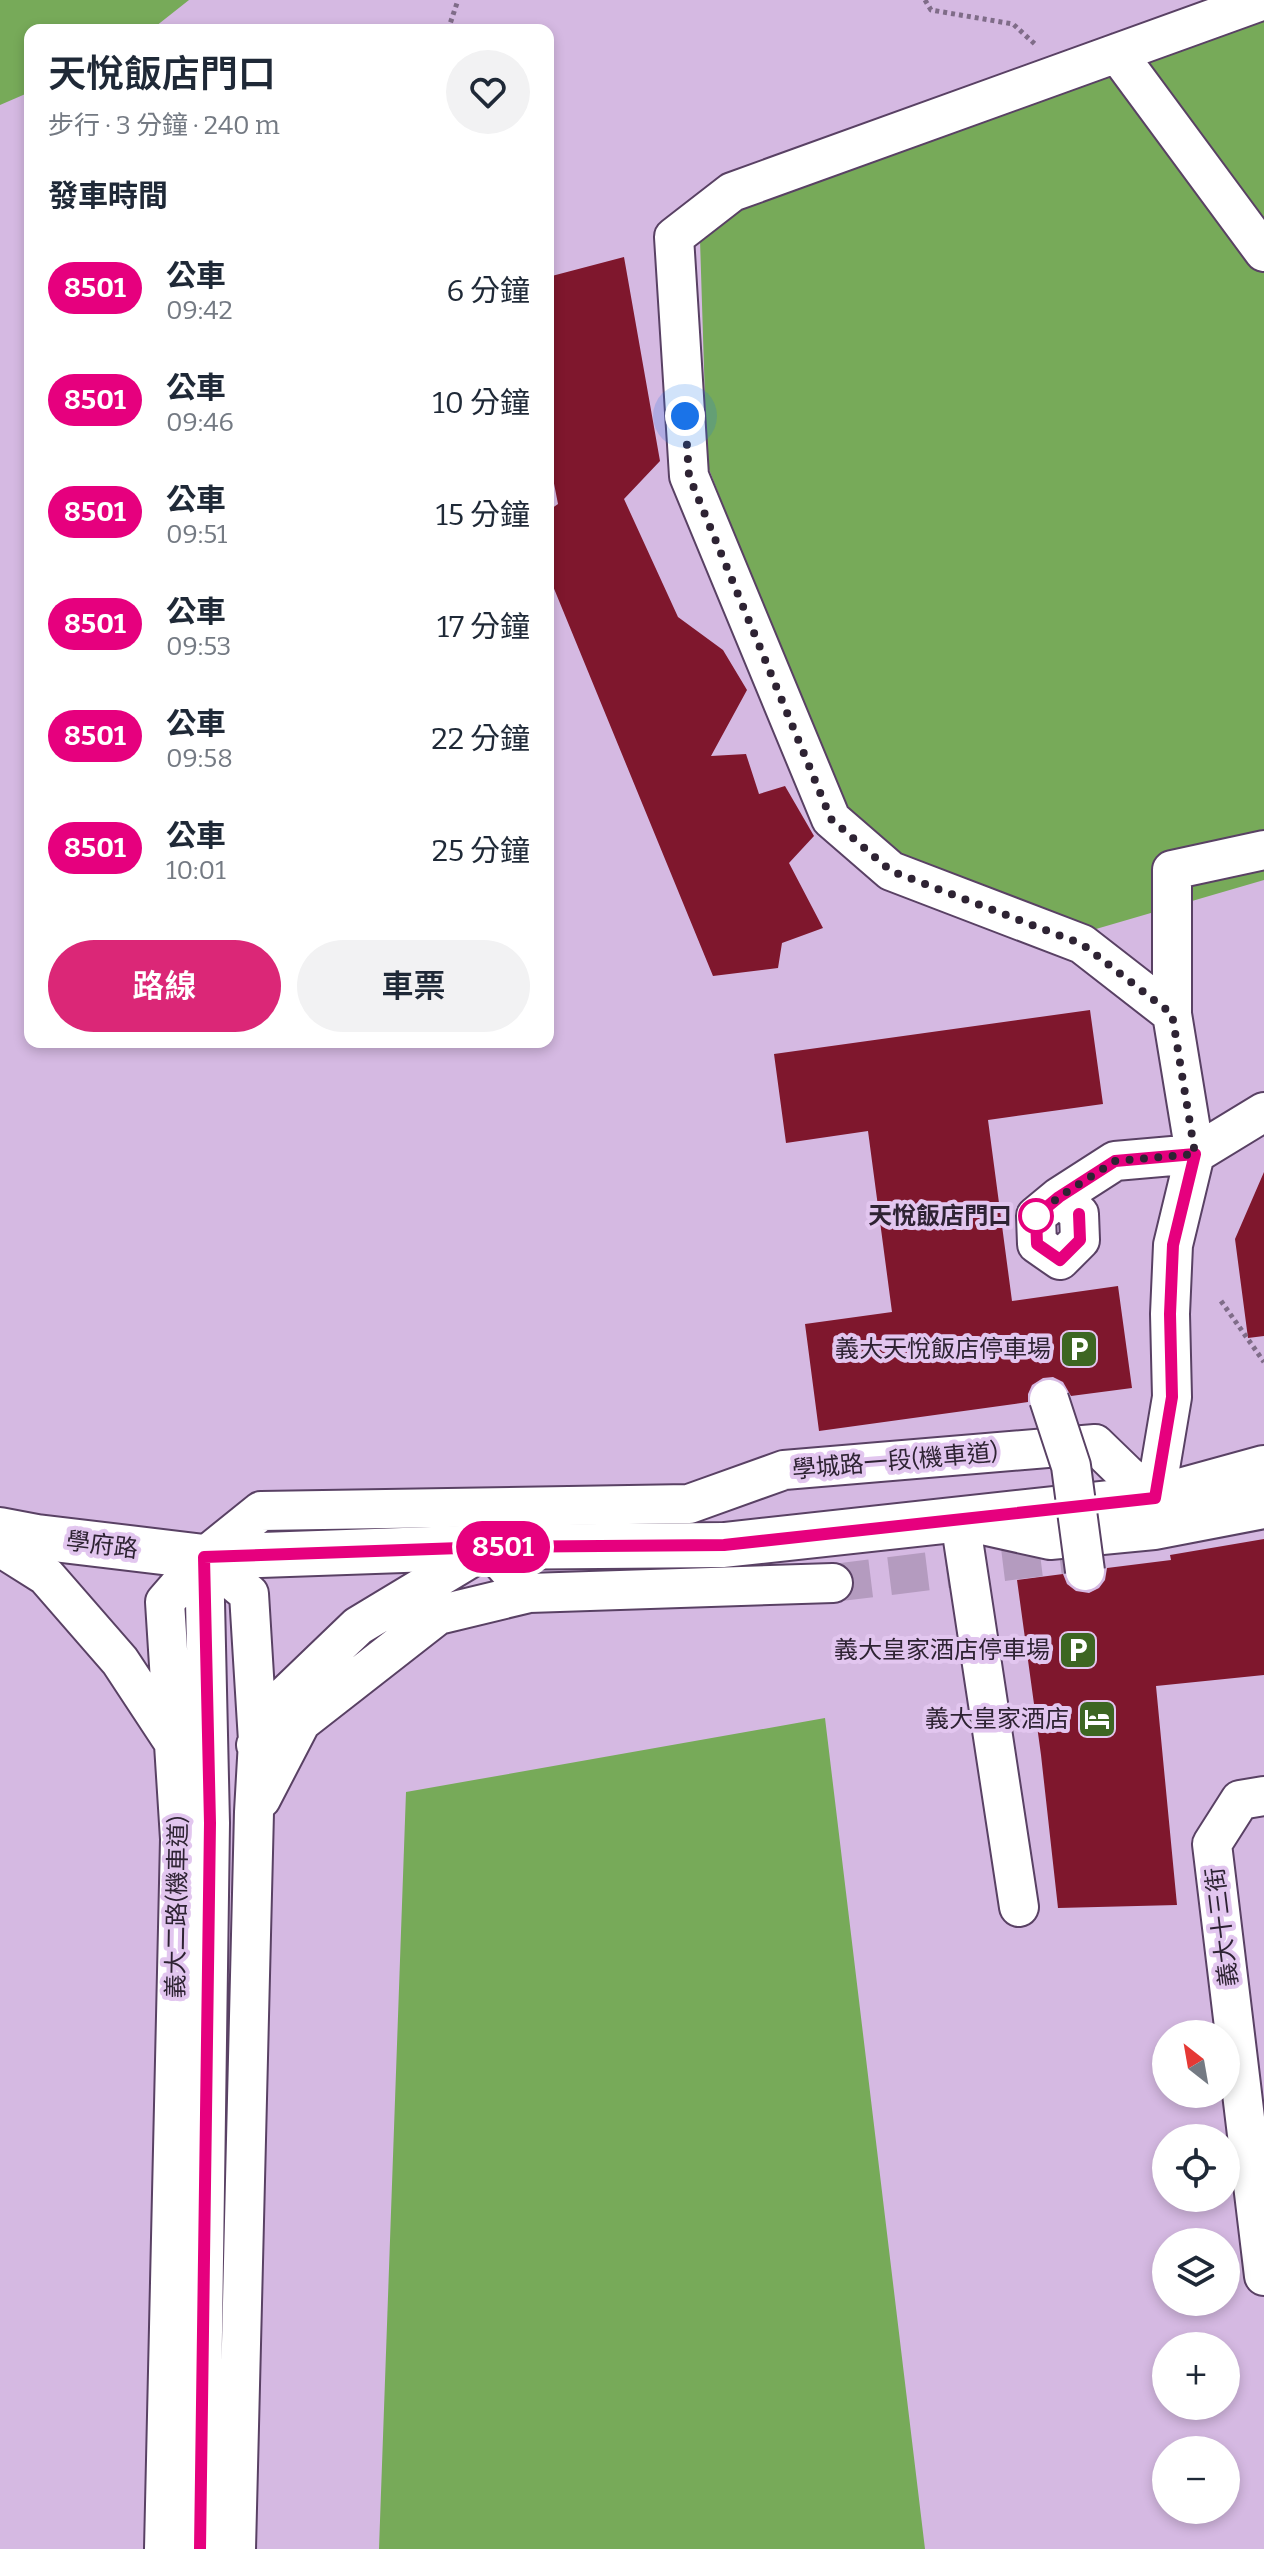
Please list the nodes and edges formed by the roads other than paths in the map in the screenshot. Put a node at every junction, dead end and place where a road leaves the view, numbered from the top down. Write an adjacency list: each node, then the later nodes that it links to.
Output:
1 (1264, 0): 2 (street)
2 (1117, 53): 3 (street); 5 (street)
3 (1264, 252)
4 (1264, 850): 5 (street)
5 (1172, 1014): 7 (street)
6 (1264, 1112): 7 (street)
7 (1195, 1154): 8 (street); 14 (street)
8 (1059, 1197)
9 (1049, 1399): 10 (street, bridge)
10 (1071, 1466): 17 (street); 21 (street, bridge)
11 (1264, 1468): 14 (main road, 學府路)
12 (1264, 1490): 14 (street)
13 (1264, 1509): 14 (street)
14 (1154, 1514): 15 (main road, 學府路); 20 (street, 學城路一段(機車道))
15 (960, 1520): 17 (main road, 學府路); 29 (street)
16 (0, 1530): 20 (main road, 學府路)
17 (630, 1546): 19 (main road, 學府路)
18 (0, 1547): 25 (street)
19 (489, 1547): 20 (main road, 學府路); 23 (street); 24 (street)
20 (204, 1557): 24 (street); 25 (street, 義大二路(機車道)); 28 (street)
21 (1085, 1571)
22 (833, 1583): 23 (street)
23 (529, 1593): 27 (street)
24 (258, 1741): 27 (street); 28 (street)
25 (175, 1746): 28 (street); 31 (street, 義大二路(機車道))
26 (1264, 1796): 30 (street, 義大十三街)
27 (254, 1812): 33 (street)
28 (210, 1823): 32 (street)
29 (1019, 1907)
30 (1264, 2276)
31 (164, 2549)
32 (200, 2549)
33 (236, 2549)

